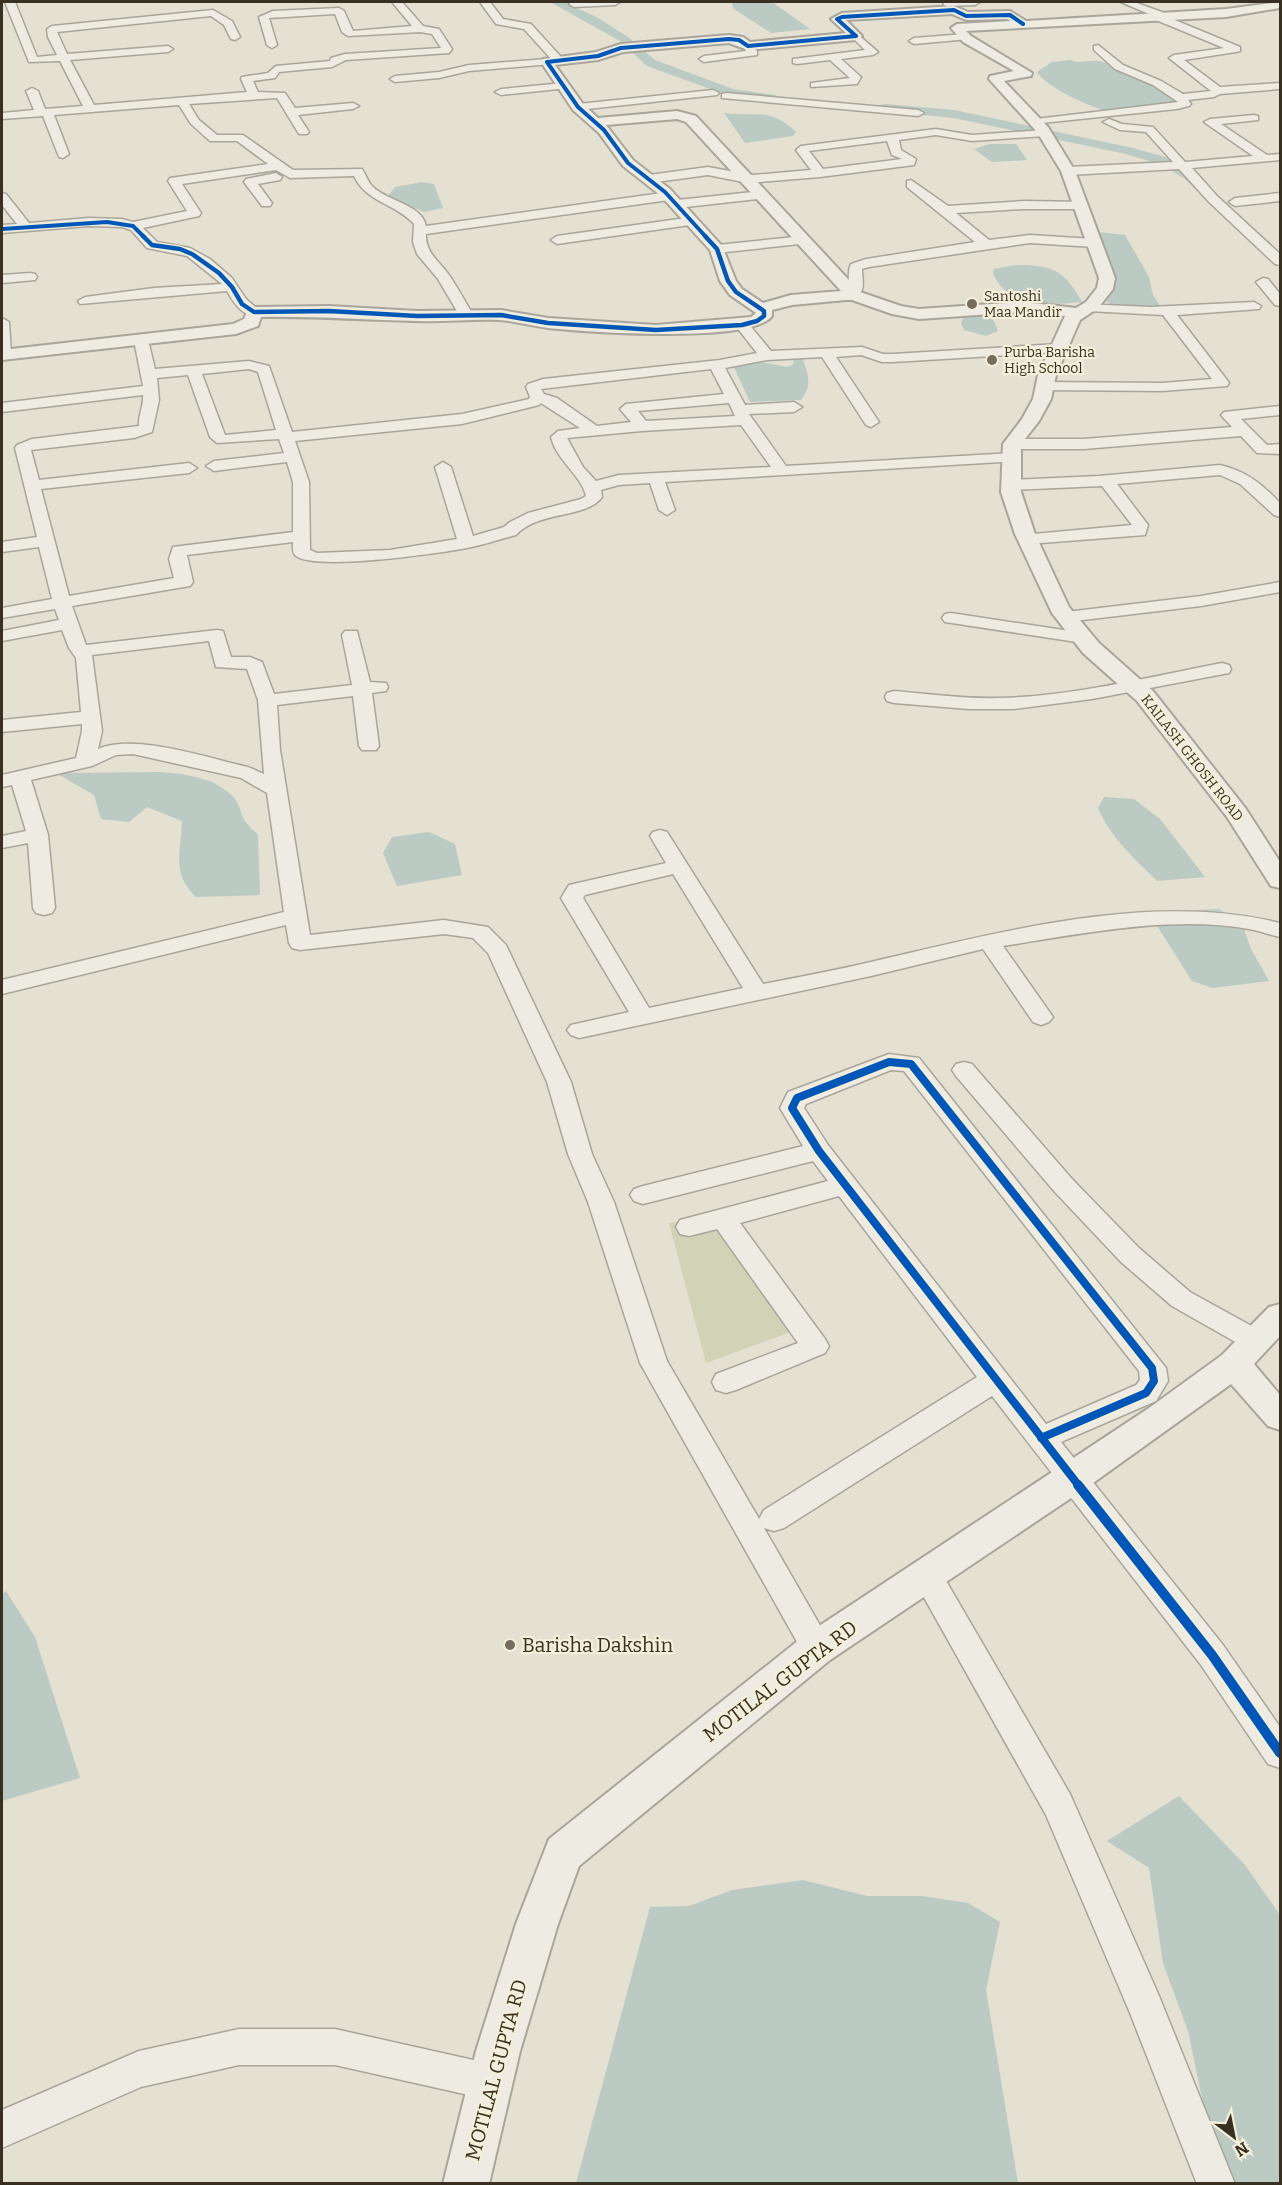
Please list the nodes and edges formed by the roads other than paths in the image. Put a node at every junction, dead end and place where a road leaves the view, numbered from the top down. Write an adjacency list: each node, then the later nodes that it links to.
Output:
1 (10, 2): 28 (street)
2 (208, 2): 12 (street)
3 (397, 2): 16 (street)
4 (485, 2): 30 (street)
5 (615, 2): 8 (street)
6 (975, 2): 9 (street)
7 (1126, 2): 13 (street)
8 (574, 4)
9 (950, 5): 14 (street); 18 (street)
10 (1280, 5): 13 (street)
11 (311, 7): 16 (street); 22 (street)
12 (213, 13): 19 (street); 20 (street)
13 (1163, 17): 14 (street); 39 (street)
14 (1023, 24): 17 (street)
15 (138, 29): 19 (street)
16 (420, 29): 26 (street)
17 (961, 32): 21 (street); 57 (street)
18 (856, 36): 23 (street); 27 (street)
19 (53, 37): 28 (street)
20 (235, 37)
21 (914, 41)
22 (272, 45)
23 (748, 46): 29 (street); 30 (street)
24 (1098, 48): 44 (street)
25 (168, 49): 28 (street)
26 (441, 52): 32 (street); 42 (street)
27 (834, 58): 31 (street); 34 (street)
28 (65, 59): 49 (street)
29 (704, 59)
30 (552, 60): 32 (street); 36 (street)
31 (797, 61)
32 (456, 71): 33 (street)
33 (395, 79)
34 (815, 84)
35 (1281, 86): 39 (street)
36 (570, 89): 40 (street); 48 (street)
37 (135, 90): 46 (street)
38 (32, 91): 50 (street)
39 (1217, 91): 44 (street)
40 (501, 92)
41 (713, 93): 48 (street)
42 (254, 95): 45 (street); 51 (street)
43 (726, 96): 52 (street)
44 (1181, 98): 53 (street)
45 (182, 101): 46 (street); 63 (street)
46 (141, 103): 49 (street)
47 (352, 106): 51 (street)
48 (578, 107): 56 (street)
49 (90, 108): 50 (street)
50 (43, 112): 54 (street); 60 (street)
51 (291, 112): 58 (street)
52 (918, 113)
53 (1100, 115): 57 (street); 62 (street)
54 (2, 116)
55 (1254, 118): 61 (street)
56 (594, 122): 67 (street); 68 (street)
57 (1042, 130): 59 (street); 64 (street)
58 (303, 132)
59 (892, 137): 65 (street); 65 (street)
60 (63, 154)
61 (1274, 159): 62 (street)
62 (1174, 165): 64 (street); 91 (street)
63 (277, 166): 66 (street); 80 (street)
64 (1068, 171): 76 (street)
65 (820, 173): 67 (street)
66 (299, 174): 75 (street); 83 (street)
67 (747, 178): 68 (street); 70 (street)
68 (649, 179): 73 (street)
69 (911, 184): 78 (street)
70 (762, 195): 73 (street); 86 (street)
71 (2, 197): 81 (street)
72 (1281, 197): 74 (street)
73 (673, 200): 79 (street); 83 (street)
74 (1235, 202)
75 (266, 203)
76 (1082, 206): 77 (street); 87 (street)
77 (991, 207): 78 (street); 84 (street)
78 (945, 210): 88 (street)
79 (693, 221): 85 (street); 89 (street)
80 (133, 226): 81 (street); 95 (street)
81 (26, 227): 82 (street)
82 (2, 230)
83 (419, 231): 104 (street)
84 (1030, 239): 87 (street); 88 (street)
85 (557, 240)
86 (804, 240): 89 (street); 96 (street)
87 (1094, 243): 101 (street)
88 (991, 244): 90 (street); 96 (street)
89 (717, 249): 100 (street)
90 (1009, 256)
91 (1281, 261)
92 (30, 277): 93 (street)
93 (2, 279)
94 (1263, 282): 98 (street)
95 (232, 286): 97 (street); 103 (street)
96 (854, 294): 100 (street); 101 (street)
97 (85, 301)
98 (1281, 302)
99 (1254, 306): 102 (street)
100 (762, 308): 106 (street)
101 (1084, 310): 102 (street); 108 (street)
102 (1166, 310): 115 (street)
103 (254, 312): 104 (street); 107 (street)
104 (466, 315): 106 (street)
105 (2, 322): 110 (street)
106 (742, 325): 111 (street)
107 (141, 340): 110 (street); 114 (street)
108 (1059, 348): 109 (street); 115 (street)
109 (826, 352): 111 (street); 121 (street)
110 (3, 355)
111 (766, 356): 112 (street)
112 (720, 364): 116 (street); 119 (street)
113 (194, 371): 114 (street); 126 (street); 126 (street)
114 (149, 382): 117 (street); 137 (street)
115 (1045, 386): 129 (street)
116 (538, 398): 123 (street); 124 (street)
117 (2, 407)
118 (794, 407): 119 (street)
119 (739, 409): 122 (street); 122 (street); 134 (street)
120 (1281, 411): 125 (street)
121 (871, 422)
122 (642, 426): 123 (street)
123 (593, 430): 139 (street)
124 (356, 431): 126 (street); 127 (street)
125 (1243, 431): 128 (street); 129 (street)
126 (286, 436): 130 (street)
127 (360, 447)
128 (1281, 449)
129 (1012, 451): 134 (street); 138 (street, KAILASH GHOSH ROAD)
130 (293, 457): 131 (street); 142 (street)
131 (214, 466)
132 (443, 467): 145 (street)
133 (189, 468): 137 (street)
134 (781, 470): 135 (street)
135 (656, 478): 139 (street); 140 (street)
136 (1106, 480): 138 (street); 141 (street); 143 (street)
137 (34, 485): 144 (street)
138 (1012, 485): 143 (street, KAILASH GHOSH ROAD)
139 (592, 487): 145 (street)
140 (668, 510)
141 (1281, 512)
142 (303, 536): 145 (street); 148 (street)
143 (1028, 539): 150 (street, KAILASH GHOSH ROAD)
144 (44, 541): 146 (street); 148 (street)
145 (466, 543)
146 (2, 547)
147 (1281, 587): 150 (street)
148 (62, 604): 149 (street); 152 (street)
149 (2, 613)
150 (1066, 617): 155 (street, KAILASH GHOSH ROAD)
151 (951, 618): 155 (street)
152 (69, 623): 154 (street); 156 (street)
153 (351, 635): 159 (street)
154 (2, 636)
155 (1083, 638): 158 (street, KAILASH GHOSH ROAD)
156 (81, 651): 161 (street); 162 (street)
157 (1222, 669): 158 (street)
158 (1132, 686): 160 (street); 172 (street, KAILASH GHOSH ROAD)
159 (370, 688): 161 (street); 164 (street)
160 (894, 697)
161 (267, 700): 167 (street)
162 (91, 717): 163 (street); 165 (street)
163 (2, 726)
164 (369, 746)
165 (85, 762): 166 (street); 167 (street)
166 (11, 779): 168 (street)
167 (275, 790): 174 (street)
168 (38, 836): 170 (street); 173 (street)
169 (660, 836): 171 (street)
170 (2, 842)
171 (680, 866): 178 (street); 180 (street)
172 (1281, 881)
173 (44, 908)
174 (295, 916): 177 (street); 196 (street)
175 (1281, 930): 176 (street)
176 (989, 941): 178 (street); 179 (street)
177 (2, 987)
178 (756, 992): 180 (street)
179 (1041, 1017)
180 (644, 1018): 181 (street)
181 (579, 1030)
182 (964, 1070): 188 (street)
183 (819, 1151): 184 (street); 185 (street); 192 (street)
184 (845, 1185): 186 (street); 189 (street)
185 (643, 1195)
186 (723, 1218): 187 (street); 190 (street)
187 (688, 1227)
188 (1257, 1340): 191 (street); 193 (street, MOTILAL GUPTA RD)
189 (995, 1380): 192 (street); 194 (street)
190 (726, 1382)
191 (1281, 1417)
192 (1041, 1438): 193 (street)
193 (1074, 1478): 195 (street, MOTILAL GUPTA RD); 197 (street)
194 (774, 1519)
195 (927, 1576): 196 (street, MOTILAL GUPTA RD); 201 (street)
196 (817, 1648): 198 (street, MOTILAL GUPTA RD)
197 (1281, 1753)
198 (491, 2082): 199 (street); 200 (street, MOTILAL GUPTA RD)
199 (2, 2129)
200 (466, 2184)
201 (1216, 2184)

